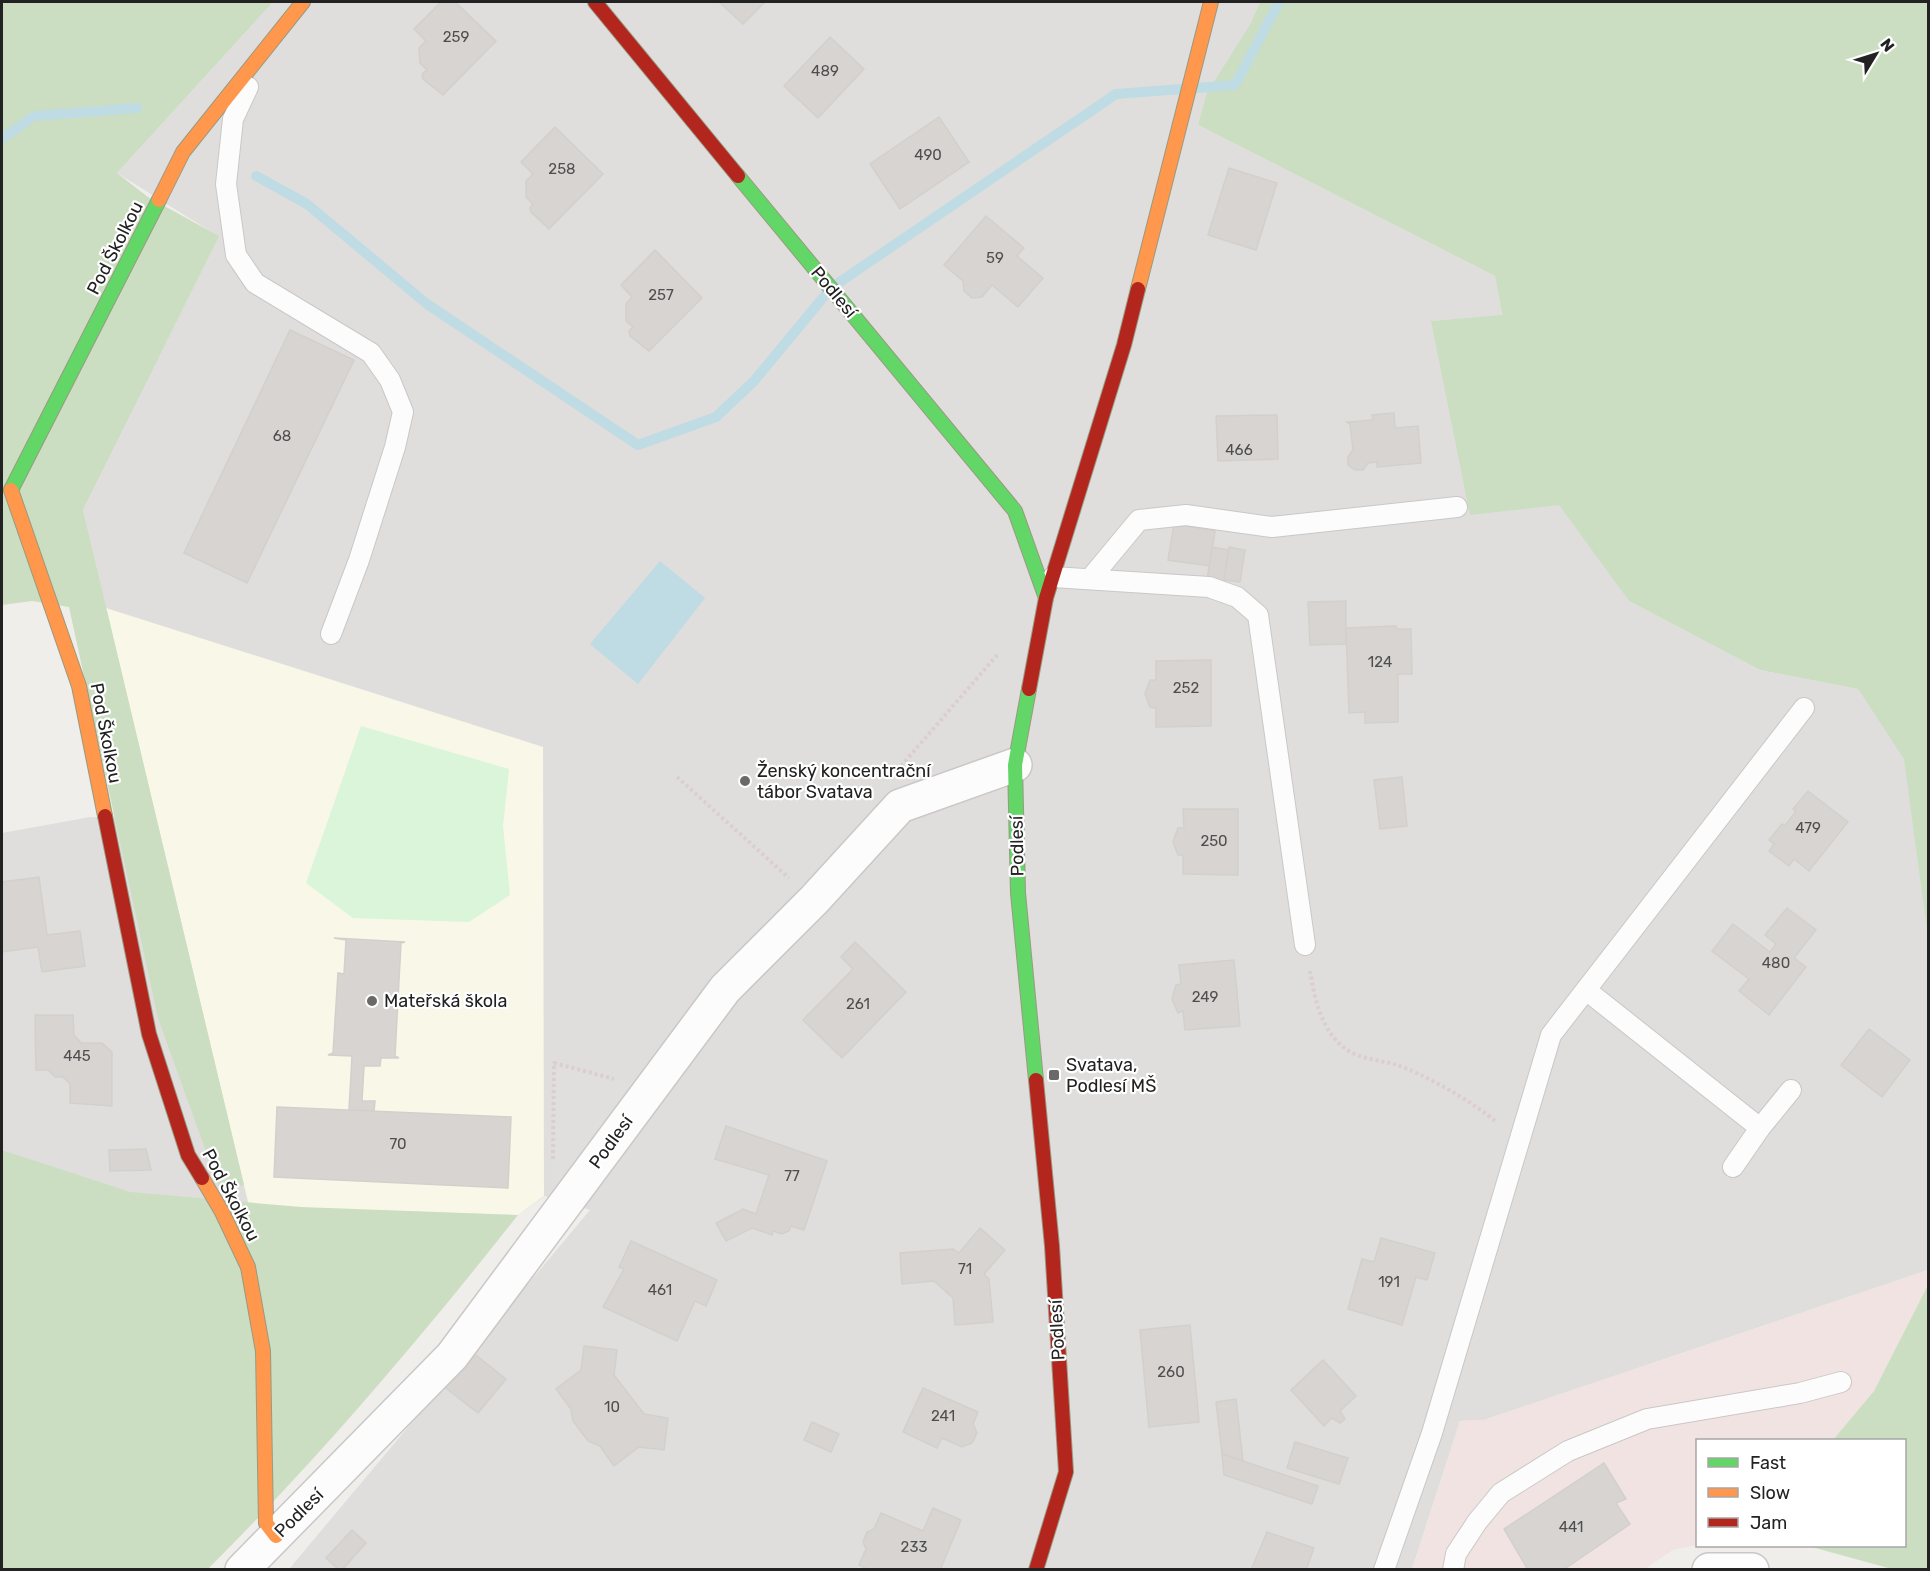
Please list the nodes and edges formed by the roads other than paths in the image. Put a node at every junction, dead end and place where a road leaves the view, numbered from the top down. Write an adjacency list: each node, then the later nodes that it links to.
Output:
1 (303, 2): 4 (street, Pod Školkou)
2 (595, 2): 8 (street, Podlesí)
3 (1211, 2): 6 (street, Podlesí)
4 (267, 46): 9 (lane); 18 (street, Pod Školkou)
5 (1457, 507): 7 (lane)
6 (1053, 577): 7 (lane); 8 (street, Podlesí)
7 (1090, 579): 12 (lane)
8 (1046, 598): 11 (street, Podlesí)
9 (331, 634)
10 (1804, 708): 13 (lane)
11 (1015, 765): 18 (street, Podlesí); 20 (street, Podlesí)
12 (1305, 945)
13 (1586, 990): 15 (lane); 21 (lane)
14 (1791, 1090): 15 (lane)
15 (1760, 1128): 16 (lane)
16 (1733, 1167)
17 (1841, 1382): 22 (lane)
18 (276, 1536): 19 (street, Podlesí)
19 (242, 1569)
20 (1036, 1569)
21 (1384, 1569)
22 (1453, 1569)
23 (1709, 1569): 24 (street)
24 (1752, 1569)

